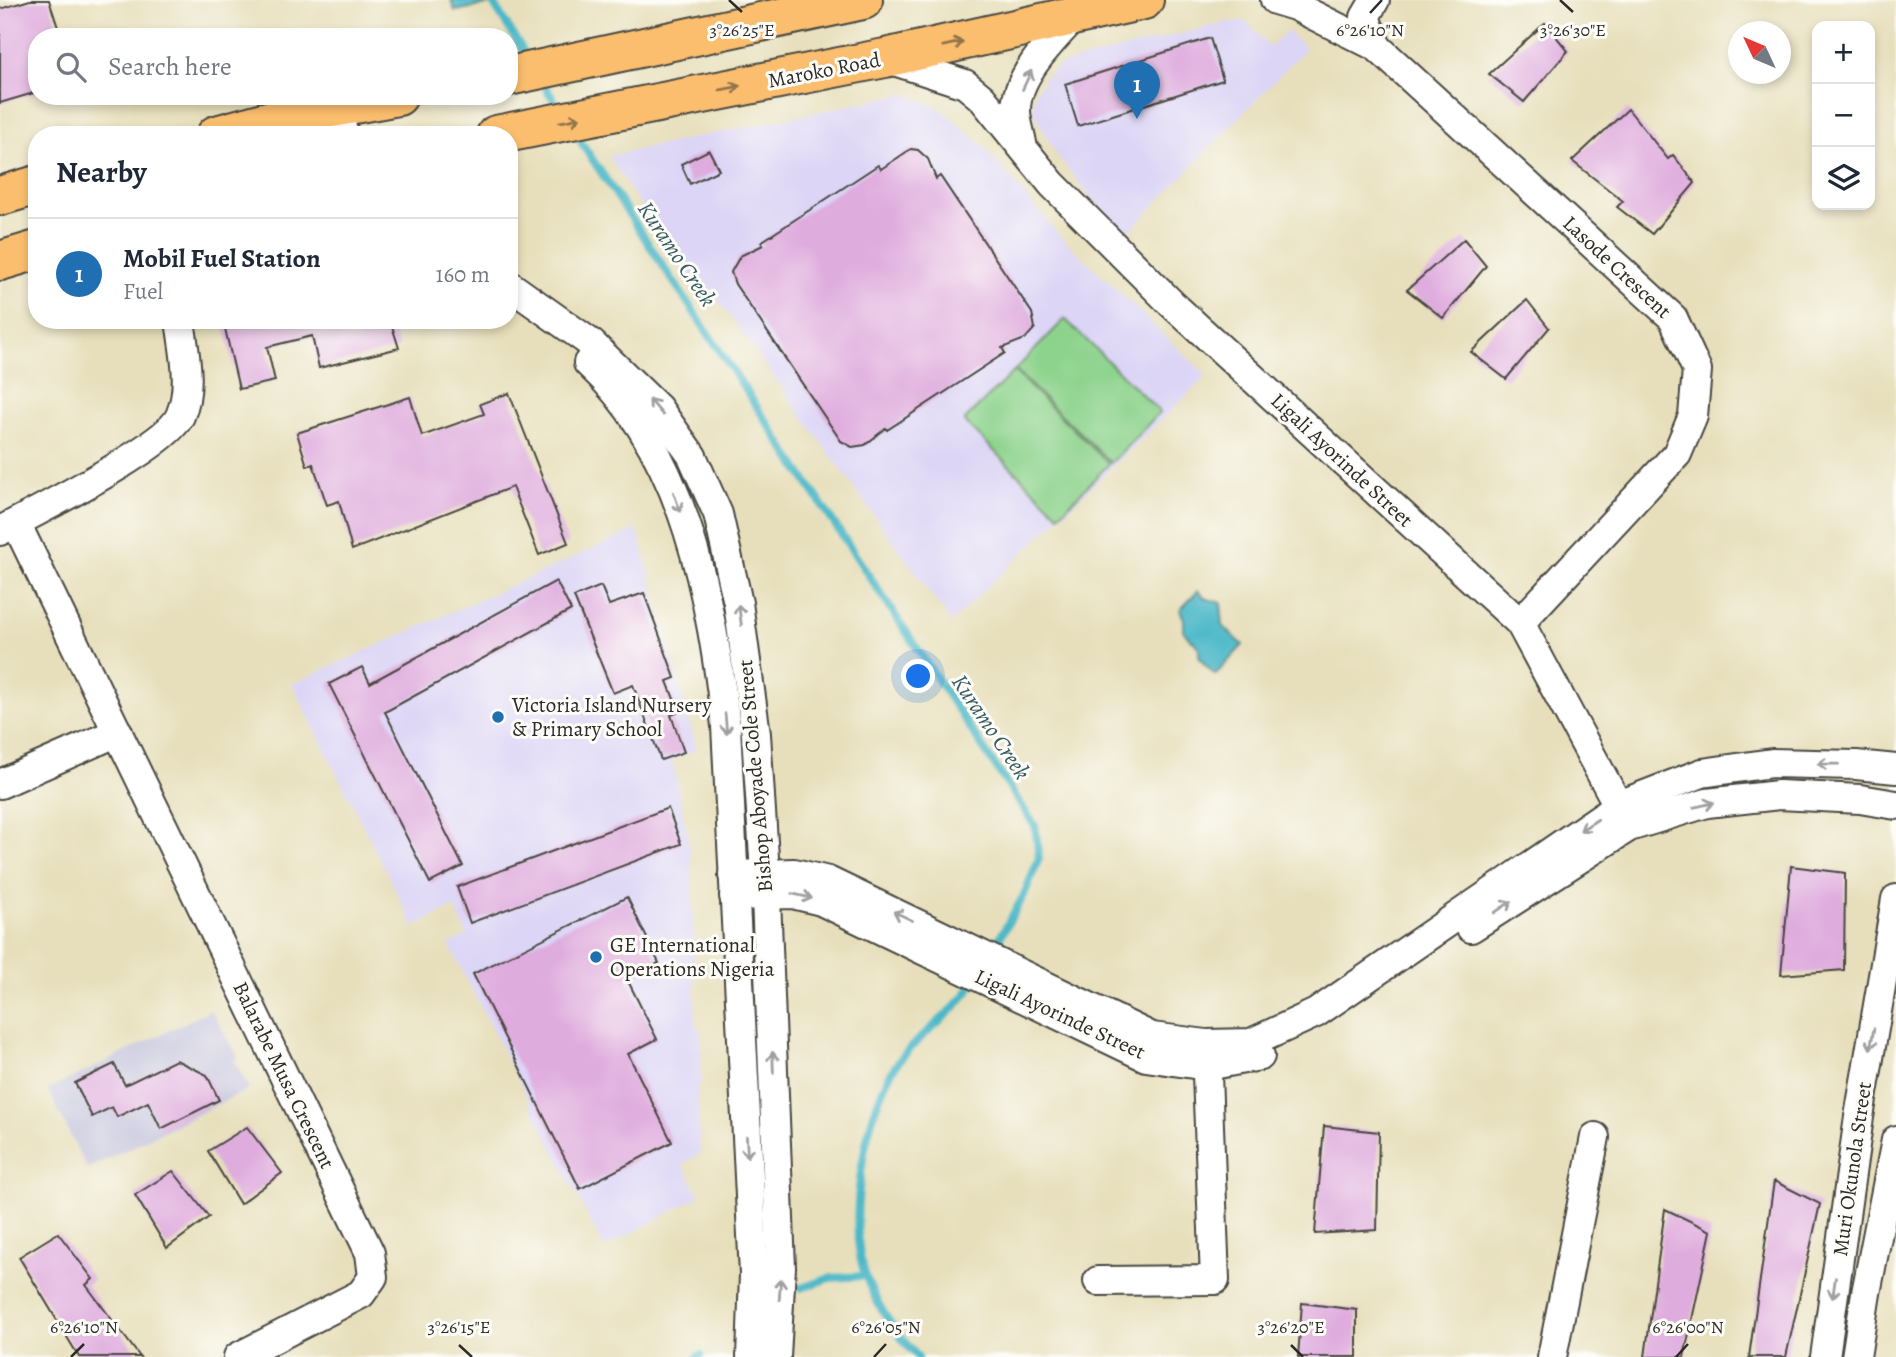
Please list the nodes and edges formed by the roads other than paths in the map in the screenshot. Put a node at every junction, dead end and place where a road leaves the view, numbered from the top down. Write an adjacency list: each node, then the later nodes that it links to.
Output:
1 (863, 0): 8 (highway)
2 (1144, 0): 5 (highway, Maroko Road)
3 (1275, 0): 6 (street, Lasode Crescent)
4 (1375, 0): 6 (street, Lasode Crescent)
5 (1073, 19): 7 (highway, Maroko Road, one-way to 5); 13 (street, Ligali Ayorinde Street, one-way to 5)
6 (1377, 47): 22 (street, Lasode Crescent)
7 (885, 58): 12 (highway, Maroko Road, one-way to 7); 13 (street, Ligali Ayorinde Street)
8 (518, 74)
9 (377, 105): 10 (highway)
10 (339, 121): 11 (highway)
11 (288, 126)
12 (518, 130)
13 (1023, 145): 22 (street, Ligali Ayorinde Street)
14 (28, 188): 15 (highway)
15 (0, 196)
16 (28, 253): 17 (highway)
17 (0, 261)
18 (518, 291): 28 (street, Bishop Aboyade Cole Street, one-way to 18)
19 (518, 312): 29 (street, Bishop Aboyade Cole Street, one-way to 29)
20 (181, 329): 21 (street, Balarabe Musa Crescent)
21 (8, 527): 23 (street, Balarabe Musa Crescent)
22 (1520, 623): 27 (street, Ligali Ayorinde Street)
23 (118, 732): 25 (street); 35 (street, Balarabe Musa Crescent)
24 (1896, 769): 27 (street, Ligali Ayorinde Street, one-way to 27)
25 (0, 784)
26 (1896, 805): 27 (street, Ligali Ayorinde Street, one-way to 26)
27 (1624, 816): 31 (street, Ligali Ayorinde Street)
28 (765, 884): 29 (street, Ligali Ayorinde Street); 31 (street, Ligali Ayorinde Street); 37 (street, Bishop Aboyade Cole Street, one-way to 28)
29 (734, 886): 36 (street, Bishop Aboyade Cole Street, one-way to 36)
30 (1896, 899): 39 (street, Muri Okunola Street, one-way to 39)
31 (1207, 1055): 34 (street)
32 (1595, 1137): 38 (street)
33 (1896, 1140): 40 (street, Muri Okunola Street)
34 (1098, 1281)
35 (238, 1357)
36 (751, 1357)
37 (776, 1357)
38 (1552, 1357)
39 (1825, 1357)
40 (1856, 1357)

